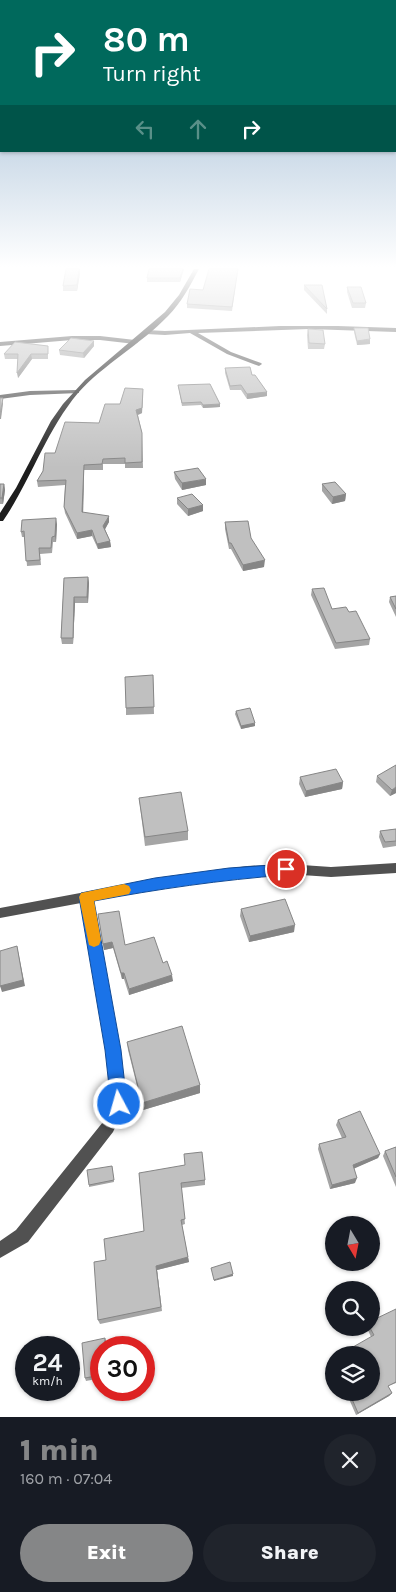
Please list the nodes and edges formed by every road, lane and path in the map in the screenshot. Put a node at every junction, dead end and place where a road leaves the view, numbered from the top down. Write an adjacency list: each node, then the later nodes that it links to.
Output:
1 (143, 335): 3 (main road)
2 (198, 335): 5 (street)
3 (135, 342): 4 (street); 6 (main road)
4 (0, 344)
5 (259, 364)
6 (77, 392): 7 (street); 8 (main road)
7 (0, 396)
8 (0, 519)
9 (396, 868): 10 (street)
10 (86, 897): 11 (street); 12 (street)
11 (0, 913)
12 (0, 1250)

